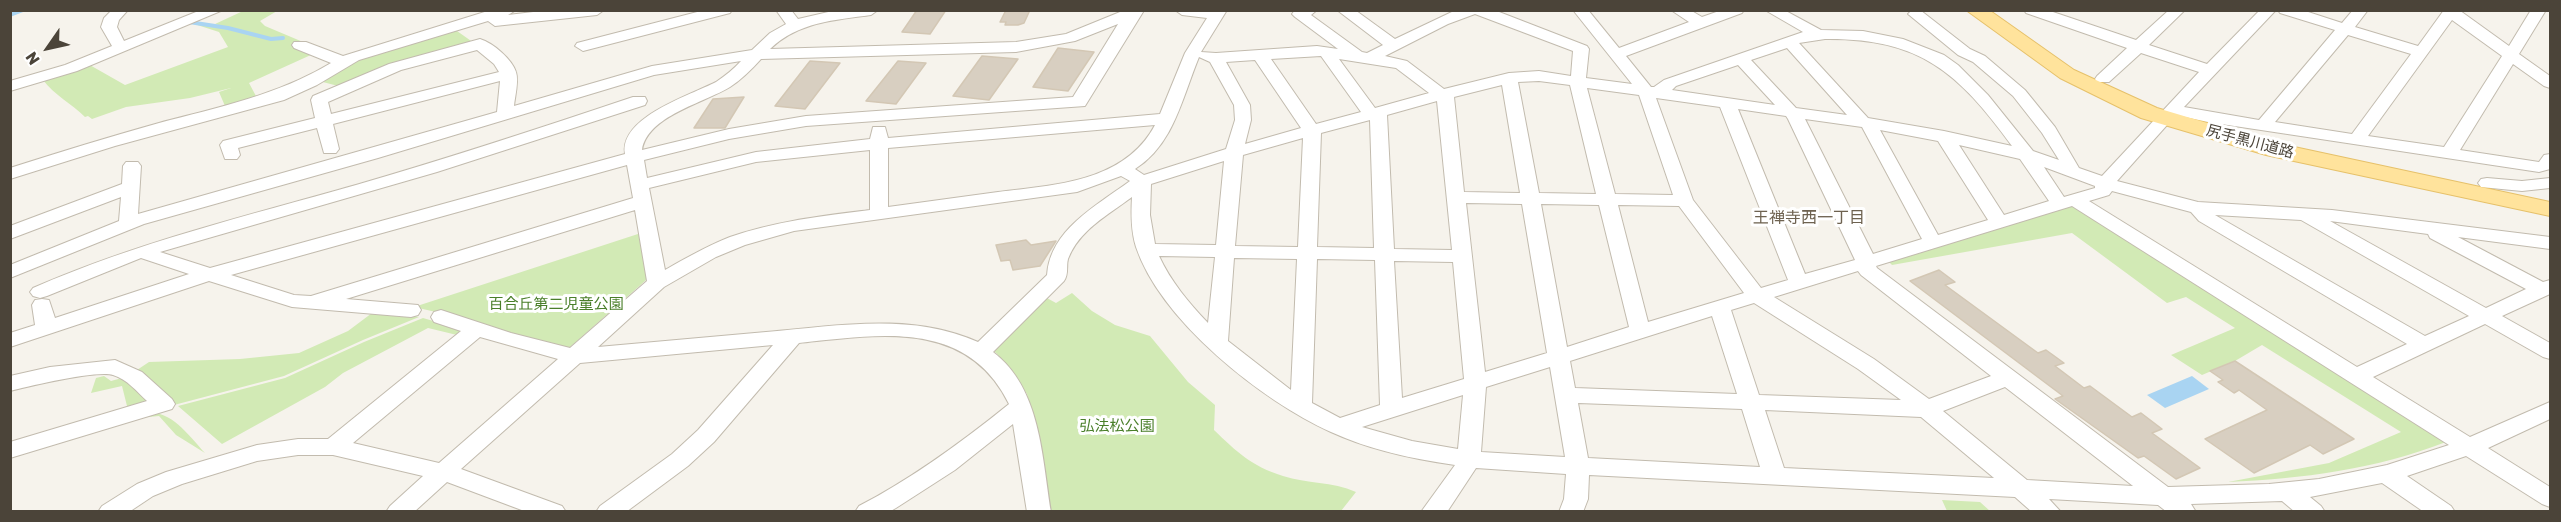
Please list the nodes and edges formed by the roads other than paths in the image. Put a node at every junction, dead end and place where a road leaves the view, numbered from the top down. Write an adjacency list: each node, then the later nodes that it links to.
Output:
1 (121, 10): 44 (street)
2 (173, 10): 36 (street)
3 (216, 10): 36 (street)
4 (597, 10): 34 (street)
5 (725, 10): 42 (street)
6 (783, 10): 35 (street)
7 (871, 10): 35 (street)
8 (1182, 10): 29 (street)
9 (1310, 10): 52 (street)
10 (1344, 10): 41 (street)
11 (1426, 10): 31 (street)
12 (1471, 10): 31 (street)
13 (1479, 10): 61 (street)
14 (1580, 10): 49 (street)
15 (1678, 10): 32 (street)
16 (1737, 10): 32 (street)
17 (1772, 10): 38 (street)
18 (1975, 10): 70 (main road, 尻手黒川道路)
19 (2031, 10): 33 (street)
20 (2089, 10): 33 (street)
21 (2178, 10): 43 (street)
22 (2269, 10): 56 (street)
23 (2285, 10): 37 (street)
24 (2361, 10): 37 (street)
25 (2539, 10): 51 (street)
26 (502, 11): 34 (street)
27 (1136, 11): 47 (street); 72 (street)
28 (2451, 11): 46 (street); 51 (street)
29 (1219, 13): 48 (street)
30 (1916, 14): 91 (street)
31 (1443, 21): 41 (street)
32 (1701, 23): 49 (street)
33 (2073, 25): 43 (street)
34 (453, 26): 55 (street)
35 (795, 26): 47 (street)
36 (173, 28): 44 (street)
37 (2346, 29): 46 (street); 77 (street)
38 (1819, 35): 39 (street); 85 (street)
39 (1790, 42): 54 (street); 76 (street)
40 (300, 45): 55 (street)
41 (1393, 45): 52 (street)
42 (583, 46)
43 (2139, 47): 56 (street); 60 (street)
44 (121, 49): 63 (street)
45 (1326, 52): 50 (street); 52 (street); 69 (street)
46 (2421, 52): 80 (street)
47 (755, 54): 59 (street); 73 (street)
48 (1192, 54): 53 (street); 74 (street)
49 (1616, 54): 64 (street)
50 (1260, 55): 53 (street); 78 (street)
51 (2511, 55): 62 (street); 84 (street)
52 (1363, 57): 65 (street)
53 (1216, 58): 83 (street)
54 (1742, 58): 64 (street); 68 (street)
55 (343, 62): 92 (street)
56 (2210, 71): 70 (street)
57 (509, 74): 71 (street); 75 (street); 75 (street)
58 (1509, 78): 61 (street); 65 (street); 100 (street)
59 (624, 79): 66 (street); 71 (street)
60 (2103, 79)
61 (1577, 81): 64 (street); 101 (street)
62 (2550, 83)
63 (10, 86)
64 (1652, 91): 67 (street); 102 (street)
65 (1443, 95): 69 (street); 99 (street)
66 (639, 101): 73 (street); 116 (street)
67 (1727, 103): 68 (street); 124 (street)
68 (1791, 111): 76 (street); 120 (street)
69 (1375, 114): 78 (street); 118 (street)
70 (2168, 114): 77 (street); 94 (street); 105 (main road, 尻手黒川道路)
71 (506, 115): 109 (street)
72 (879, 116): 81 (street); 87 (street)
73 (653, 119): 87 (street)
74 (1166, 119): 81 (street); 90 (street)
75 (324, 121): 82 (street); 86 (street)
76 (1865, 122): 79 (street); 112 (street)
77 (2263, 125): 80 (street)
78 (1311, 131): 83 (street); 117 (street)
79 (1944, 136): 85 (street); 108 (street)
80 (2357, 139): 84 (street)
81 (879, 143): 98 (street); 106 (street)
82 (330, 149)
83 (1234, 152): 93 (street); 115 (street)
84 (2449, 153): 88 (street)
85 (2027, 155): 91 (street); 103 (street)
86 (231, 156)
87 (635, 157): 98 (street); 122 (street)
88 (2550, 159)
89 (132, 166): 97 (street)
90 (1121, 169): 93 (street); 106 (street)
91 (2070, 171): 94 (street)
92 (10, 174)
93 (1142, 181): 114 (street); 139 (street)
94 (2105, 183): 103 (street); 104 (street)
95 (2487, 183): 96 (street)
96 (2550, 183)
97 (131, 186): 109 (street); 111 (street)
98 (642, 193): 123 (street); 127 (street)
99 (1457, 197): 100 (street); 119 (street)
100 (1532, 198): 101 (street); 142 (street)
101 (1607, 200): 102 (street); 134 (street)
102 (1684, 201): 126 (street)
103 (2068, 202): 108 (street); 143 (street)
104 (2197, 208): 107 (street); 138 (street)
105 (2550, 209)
106 (879, 213): 123 (street)
107 (2305, 216): 110 (street); 130 (street)
108 (1999, 222): 112 (street)
109 (128, 224): 121 (street)
110 (2424, 227): 113 (street); 125 (street)
111 (10, 233)
112 (1933, 242): 120 (street)
113 (2550, 243)
114 (1147, 250): 115 (street); 137 (street)
115 (1224, 251): 117 (street); 137 (street)
116 (141, 252): 122 (street); 132 (street)
117 (1306, 253): 118 (street); 150 (street)
118 (1384, 255): 119 (street); 151 (street)
119 (1461, 256): 145 (street)
120 (1865, 263): 124 (street); 144 (street)
121 (10, 272)
122 (207, 275): 127 (street); 132 (street)
123 (657, 283): 141 (street)
124 (1799, 283): 126 (street)
125 (2547, 288): 130 (street)
126 (1756, 296): 128 (street); 152 (street)
127 (310, 303): 129 (street)
128 (1720, 309): 134 (street); 148 (street)
129 (411, 310)
130 (2486, 316): 138 (street); 140 (street)
131 (441, 317): 133 (street)
132 (46, 328): 136 (street)
133 (477, 329): 141 (street); 155 (street)
134 (1640, 331): 142 (street)
135 (792, 337): 139 (street); 141 (street); 170 (street)
136 (10, 340)
137 (1217, 342): 150 (street)
138 (2424, 345): 143 (street)
139 (981, 352): 149 (street)
140 (2550, 352)
141 (574, 356): 160 (street)
142 (1559, 356): 145 (street); 147 (street)
143 (2357, 376): 156 (street)
144 (2006, 378): 152 (street); 165 (street)
145 (1475, 383): 151 (street); 158 (street)
146 (10, 384): 157 (street)
147 (1567, 395): 148 (street); 159 (street)
148 (1751, 401): 152 (street); 162 (street)
149 (1021, 406): 171 (street); 172 (street)
150 (1301, 406): 154 (street)
151 (1392, 409): 154 (street)
152 (1926, 409): 163 (street)
153 (2548, 414): 156 (street)
154 (1339, 426): 158 (street)
155 (333, 447): 160 (street); 167 (street)
156 (2470, 447): 161 (street); 166 (street)
157 (10, 450)
158 (1469, 460): 159 (street); 173 (street)
159 (1578, 466): 162 (street); 174 (street)
160 (443, 472): 168 (street); 169 (street)
161 (2386, 474): 164 (street); 178 (street)
162 (1775, 476): 163 (street)
163 (2021, 488): 165 (street); 175 (street)
164 (2285, 492): 165 (street); 177 (street)
165 (2164, 496): 176 (street)
166 (2550, 498)
167 (110, 512)
168 (398, 512)
169 (554, 512)
170 (608, 512)
171 (867, 512)
172 (1039, 512)
173 (1433, 512)
174 (1571, 512)
175 (2049, 512)
176 (2184, 512)
177 (2313, 512)
178 (2443, 512)

